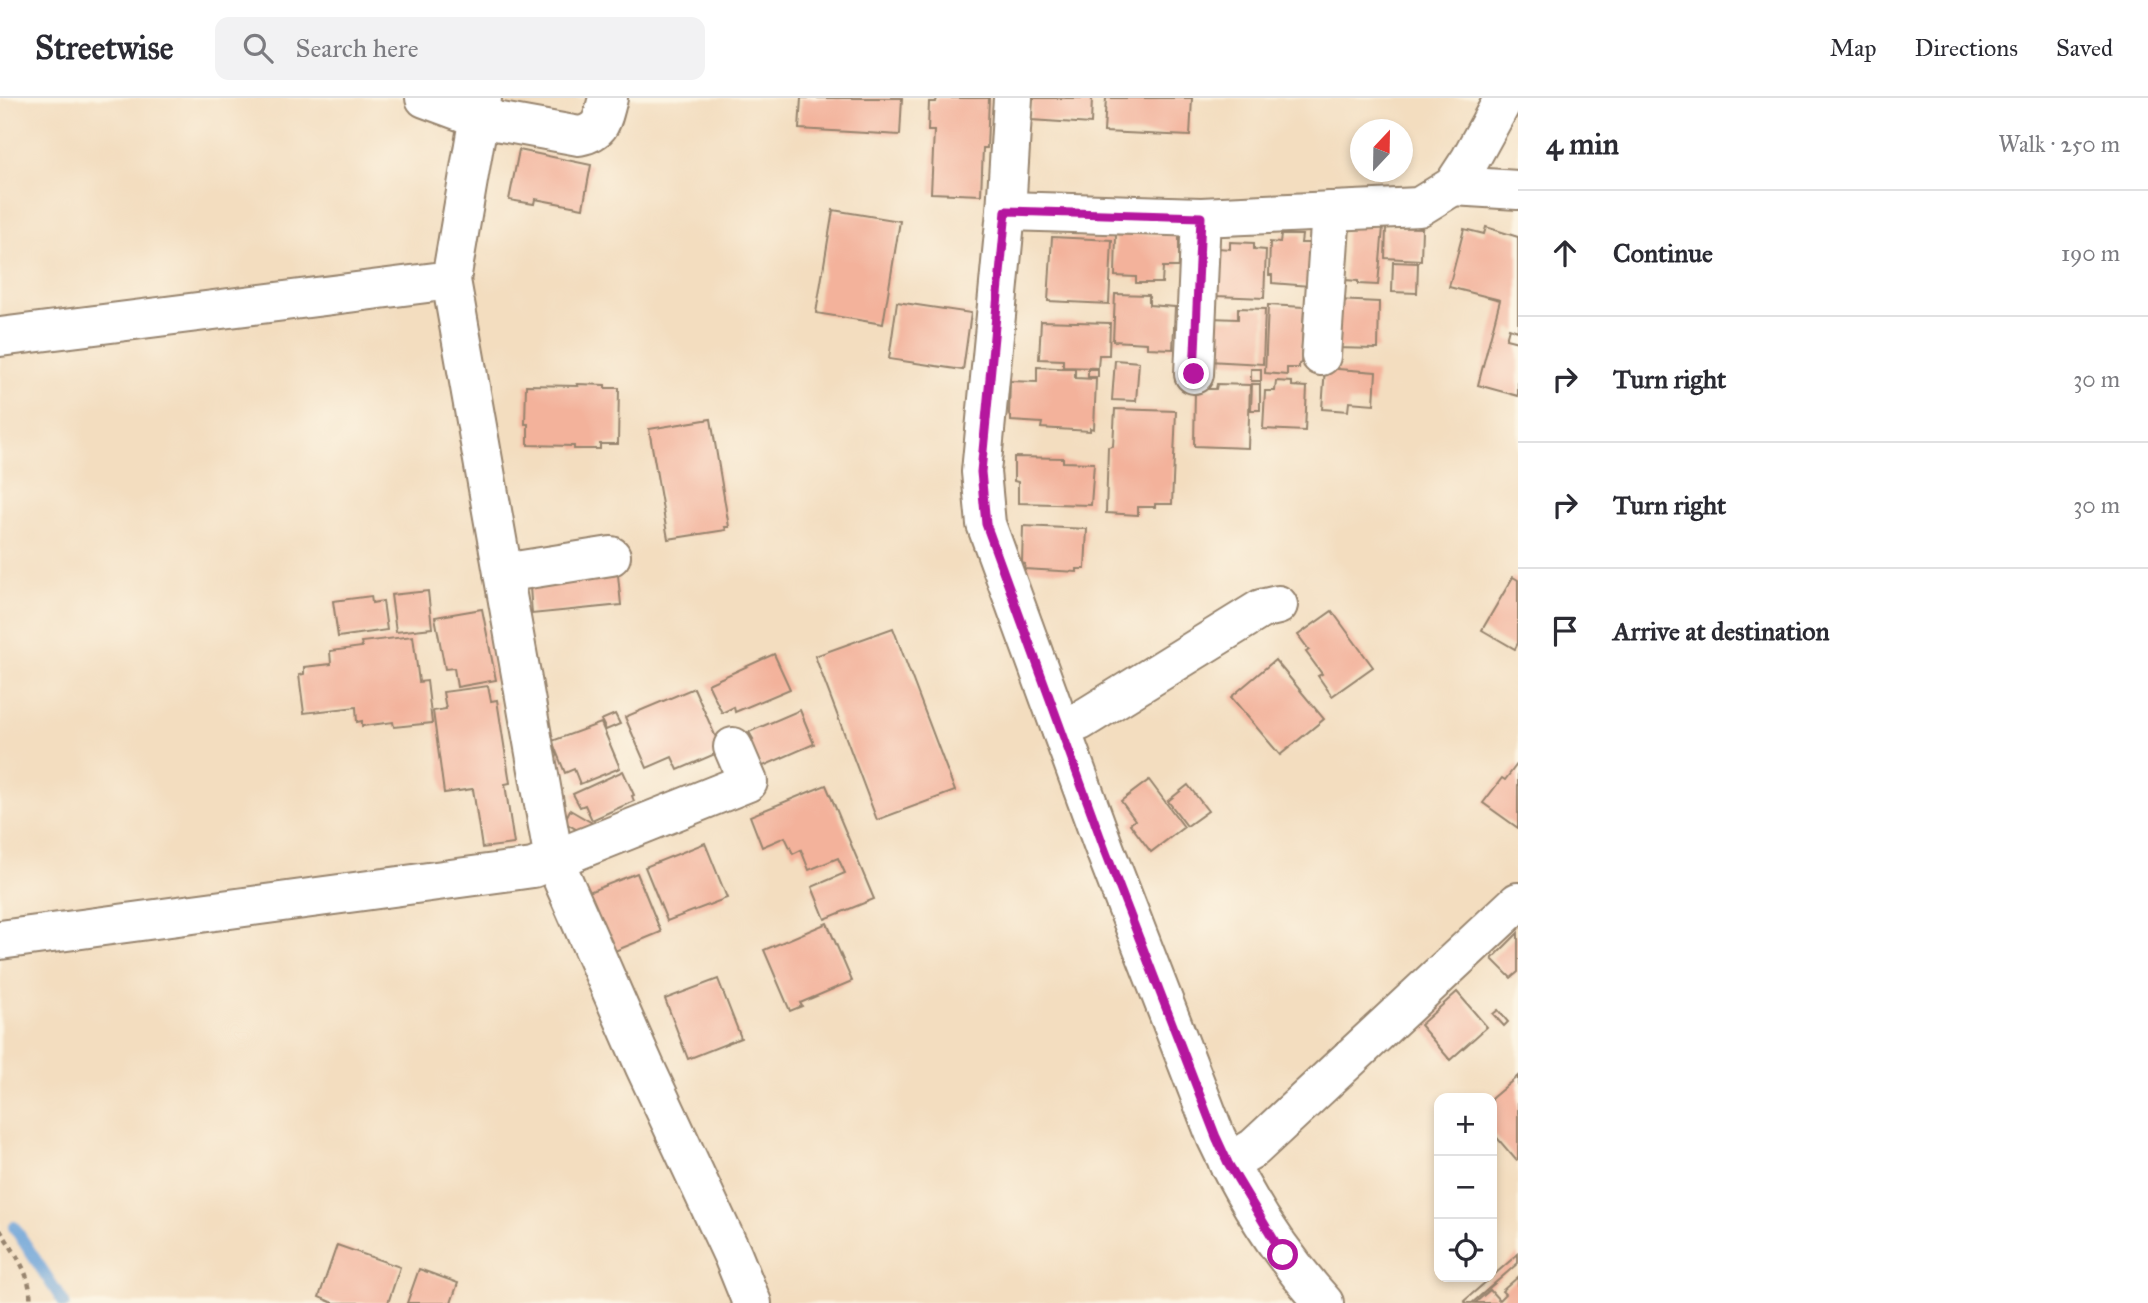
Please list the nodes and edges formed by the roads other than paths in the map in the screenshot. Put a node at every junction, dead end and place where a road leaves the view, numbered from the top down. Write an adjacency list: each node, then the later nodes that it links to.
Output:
1 (425, 98): 5 (street)
2 (608, 98): 5 (street)
3 (1013, 98): 8 (street)
4 (1504, 98): 6 (street)
5 (480, 108): 11 (street)
6 (1453, 186): 7 (street); 9 (street)
7 (1518, 190)
8 (1006, 211): 10 (street); 18 (street)
9 (1331, 211): 10 (street); 13 (street)
10 (1201, 217): 14 (street)
11 (451, 280): 12 (street); 16 (street)
12 (0, 337)
13 (1321, 356)
14 (1194, 374)
15 (611, 556): 16 (street)
16 (503, 573): 20 (street)
17 (1278, 605): 18 (street)
18 (1061, 729): 23 (street)
19 (733, 747): 20 (street)
20 (554, 860): 22 (street); 24 (street)
21 (1518, 902): 23 (street)
22 (0, 940)
23 (1228, 1163): 25 (street)
24 (752, 1303)
25 (1324, 1303)

